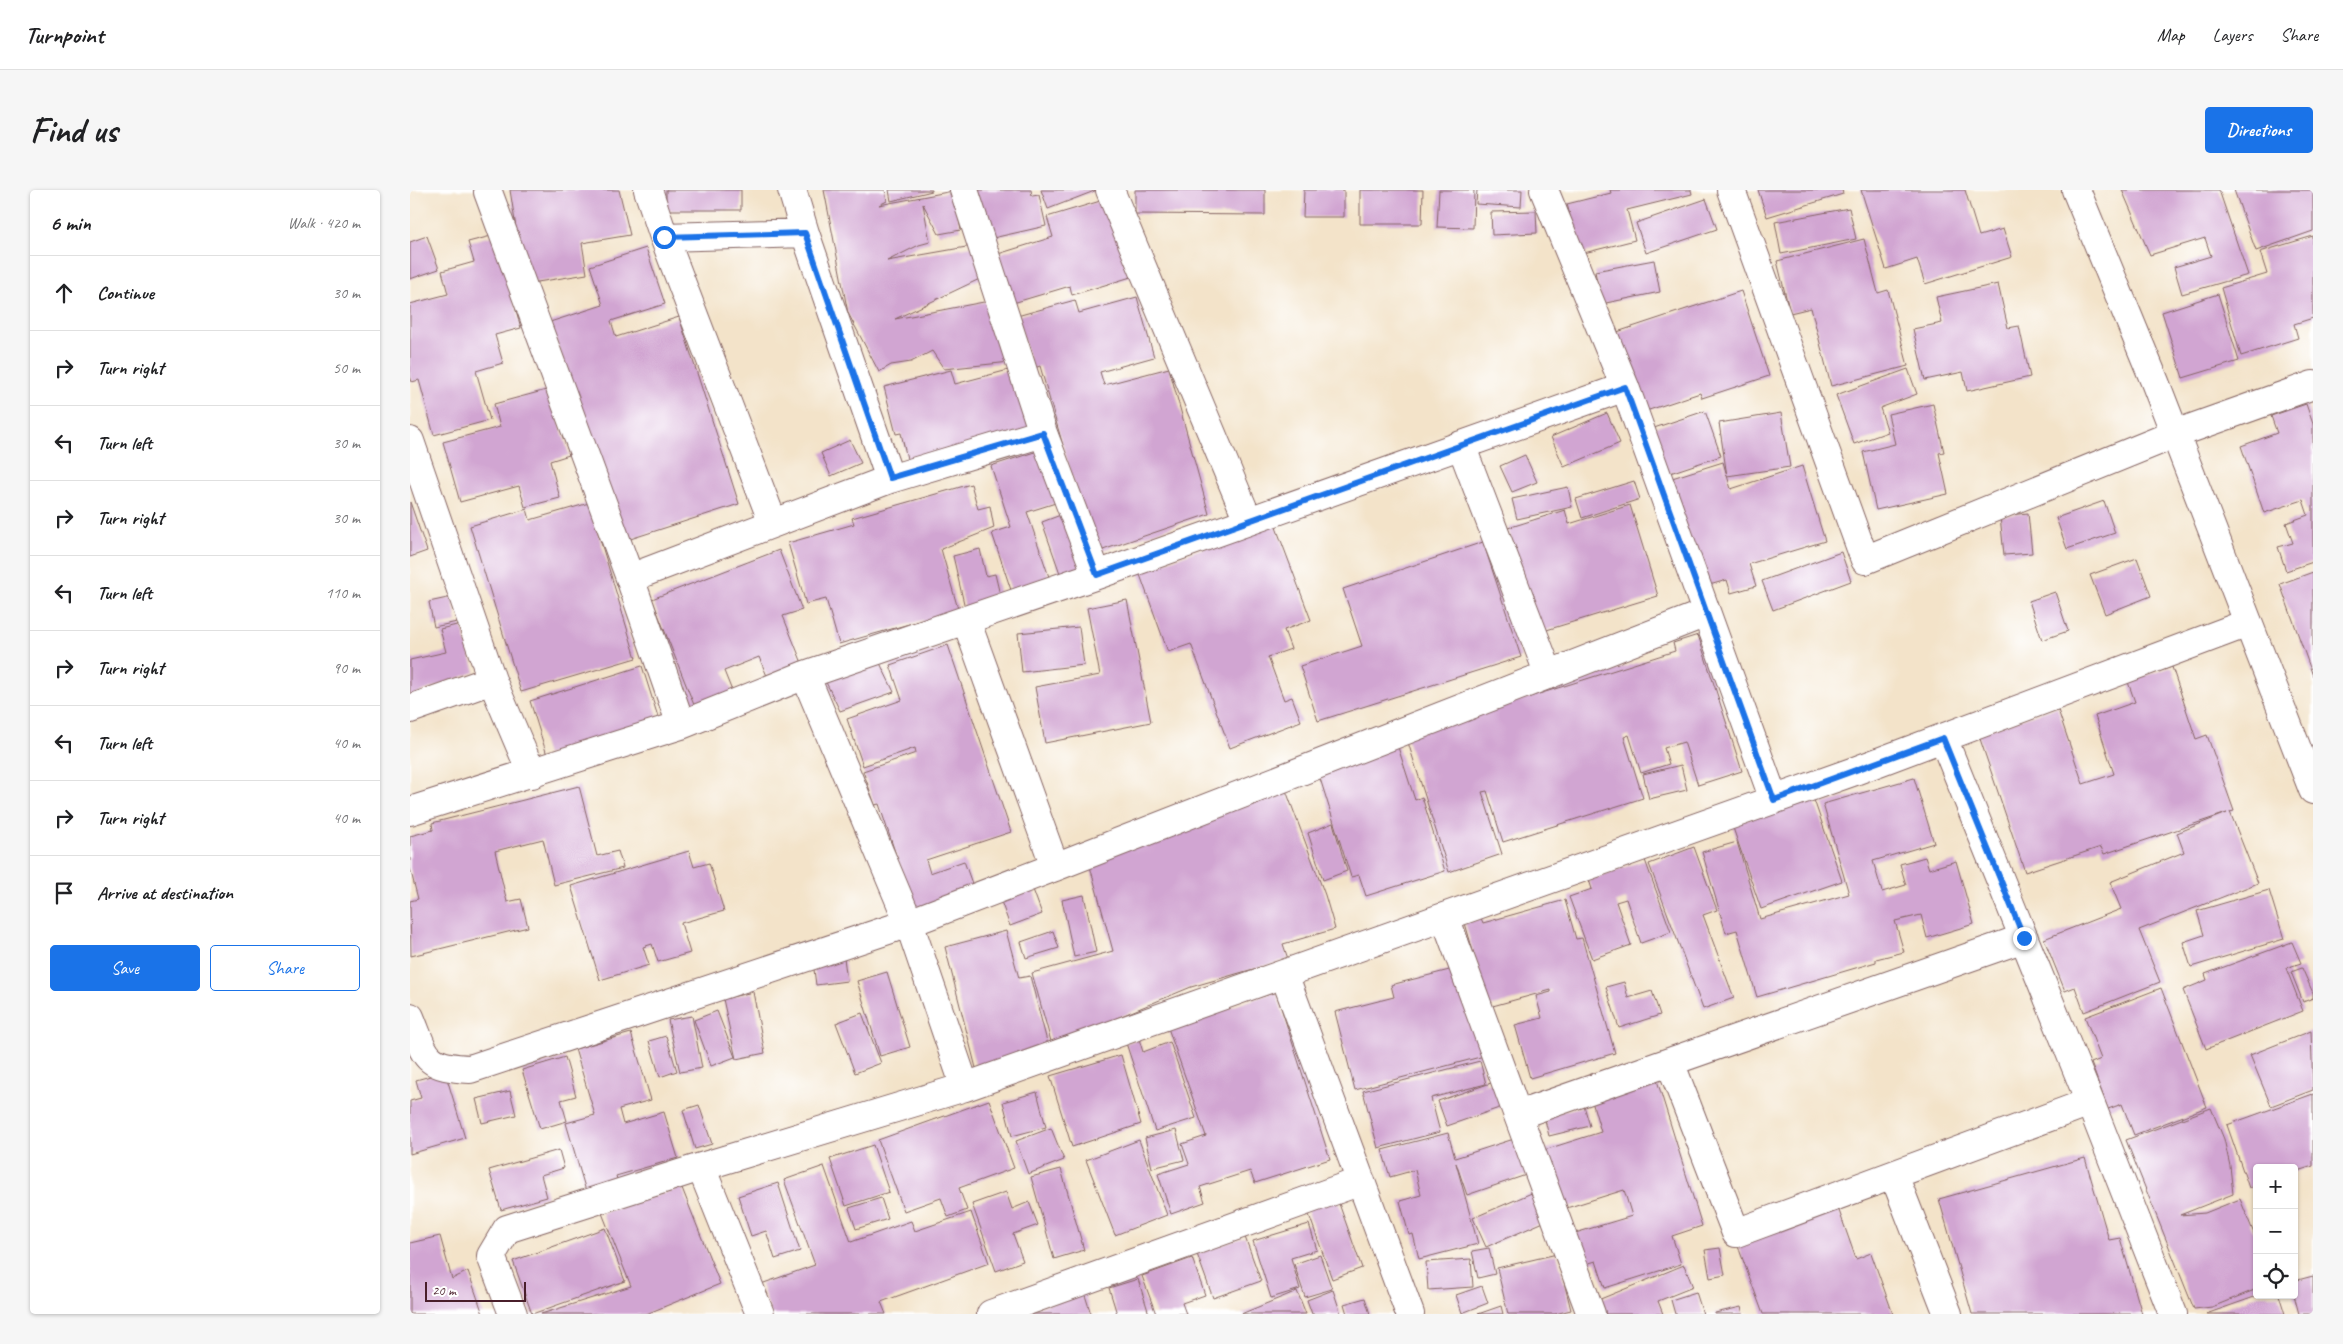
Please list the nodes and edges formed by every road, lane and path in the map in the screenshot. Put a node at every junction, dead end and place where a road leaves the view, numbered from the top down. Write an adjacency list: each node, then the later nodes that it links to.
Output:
1 (648, 190): 10 (street)
2 (792, 190): 9 (street)
3 (964, 190): 13 (street)
4 (1110, 190): 18 (street)
5 (1544, 190): 12 (street)
6 (1731, 190): 14 (street)
7 (2076, 190): 14 (street)
8 (488, 192): 21 (street)
9 (805, 233): 10 (street); 17 (street)
10 (664, 237): 19 (street)
11 (2313, 385): 14 (street)
12 (1625, 387): 16 (street); 22 (street)
13 (1043, 433): 17 (street); 20 (street)
14 (2175, 434): 24 (street)
15 (410, 441): 27 (street)
16 (1461, 445): 18 (street); 26 (street)
17 (890, 478): 19 (street)
18 (1248, 520): 20 (street)
19 (773, 523): 21 (street)
20 (1097, 575): 23 (street)
21 (630, 578): 29 (street)
22 (1706, 613): 26 (street); 33 (street)
23 (966, 620): 25 (street); 35 (street)
24 (2248, 623): 30 (street); 32 (street)
25 (805, 675): 29 (street); 37 (street)
26 (1549, 675): 35 (street)
27 (492, 680): 28 (street); 31 (street)
28 (410, 709)
29 (681, 725): 31 (street)
30 (1943, 738): 33 (street); 38 (street)
31 (532, 774): 34 (street)
32 (2313, 790)
33 (1774, 800): 36 (street)
34 (410, 811)
35 (1054, 867): 37 (street)
36 (1446, 917): 39 (street); 44 (street)
37 (909, 923): 40 (street); 42 (street)
38 (2024, 938): 41 (street); 43 (street)
39 (1284, 974): 42 (street); 47 (street)
40 (410, 1017)
41 (1670, 1062): 44 (street); 46 (street)
42 (965, 1087): 45 (street)
43 (2090, 1102): 46 (street); 54 (street)
44 (1518, 1115): 52 (street)
45 (701, 1167): 48 (street); 49 (street)
46 (1894, 1175): 53 (street)
47 (1361, 1181): 50 (street); 51 (street)
48 (513, 1314)
49 (760, 1314)
50 (991, 1314)
51 (1410, 1314)
52 (1591, 1314)
53 (1948, 1314)
54 (2173, 1314)

